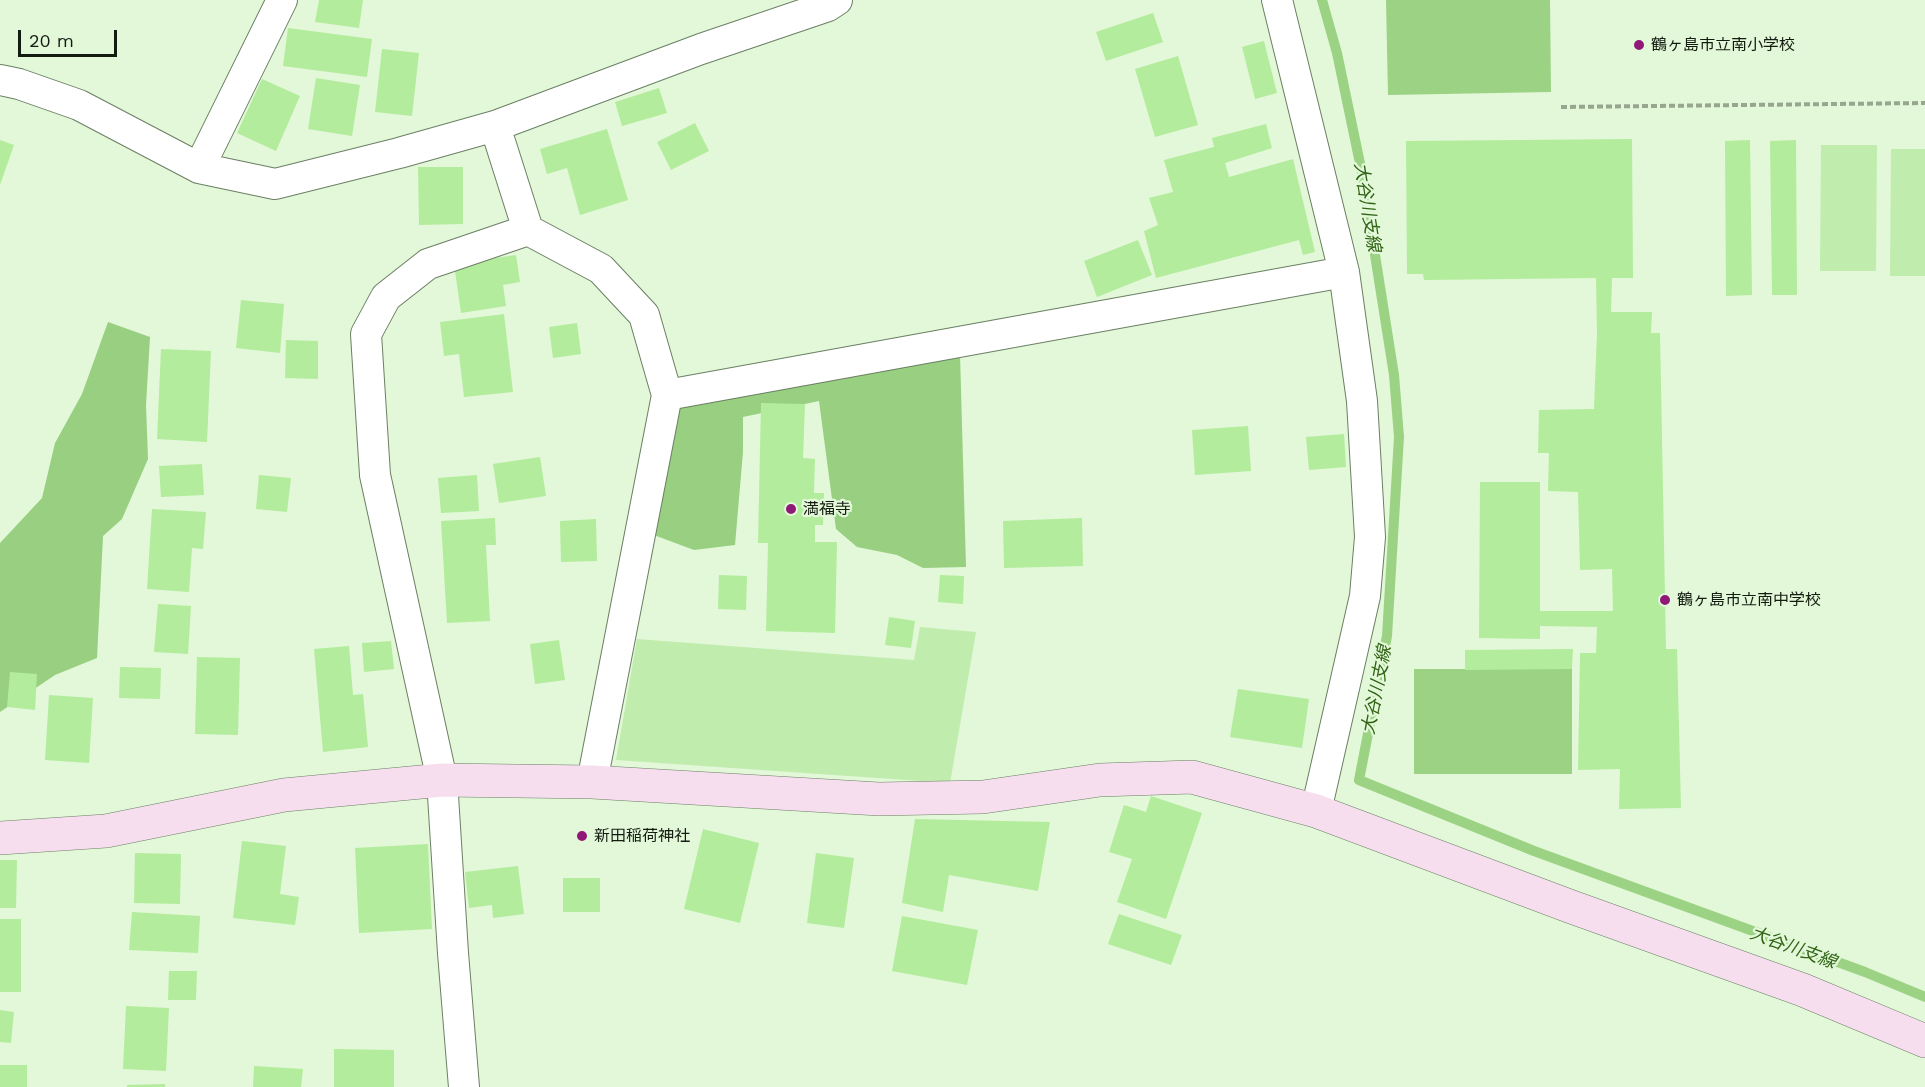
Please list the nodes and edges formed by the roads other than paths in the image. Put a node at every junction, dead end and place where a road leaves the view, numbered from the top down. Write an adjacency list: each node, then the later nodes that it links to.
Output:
1 (282, 0): 6 (street)
2 (837, 0): 5 (street)
3 (1277, 0): 8 (street)
4 (0, 80): 6 (street)
5 (495, 126): 6 (street); 7 (street)
6 (199, 168)
7 (528, 230): 9 (street); 10 (street)
8 (1344, 272): 9 (street); 12 (street)
9 (667, 395): 11 (street)
10 (442, 780): 11 (street); 13 (street); 15 (street)
11 (592, 782): 12 (street)
12 (1316, 811): 14 (street)
13 (0, 838)
14 (1925, 1041)
15 (464, 1087)

